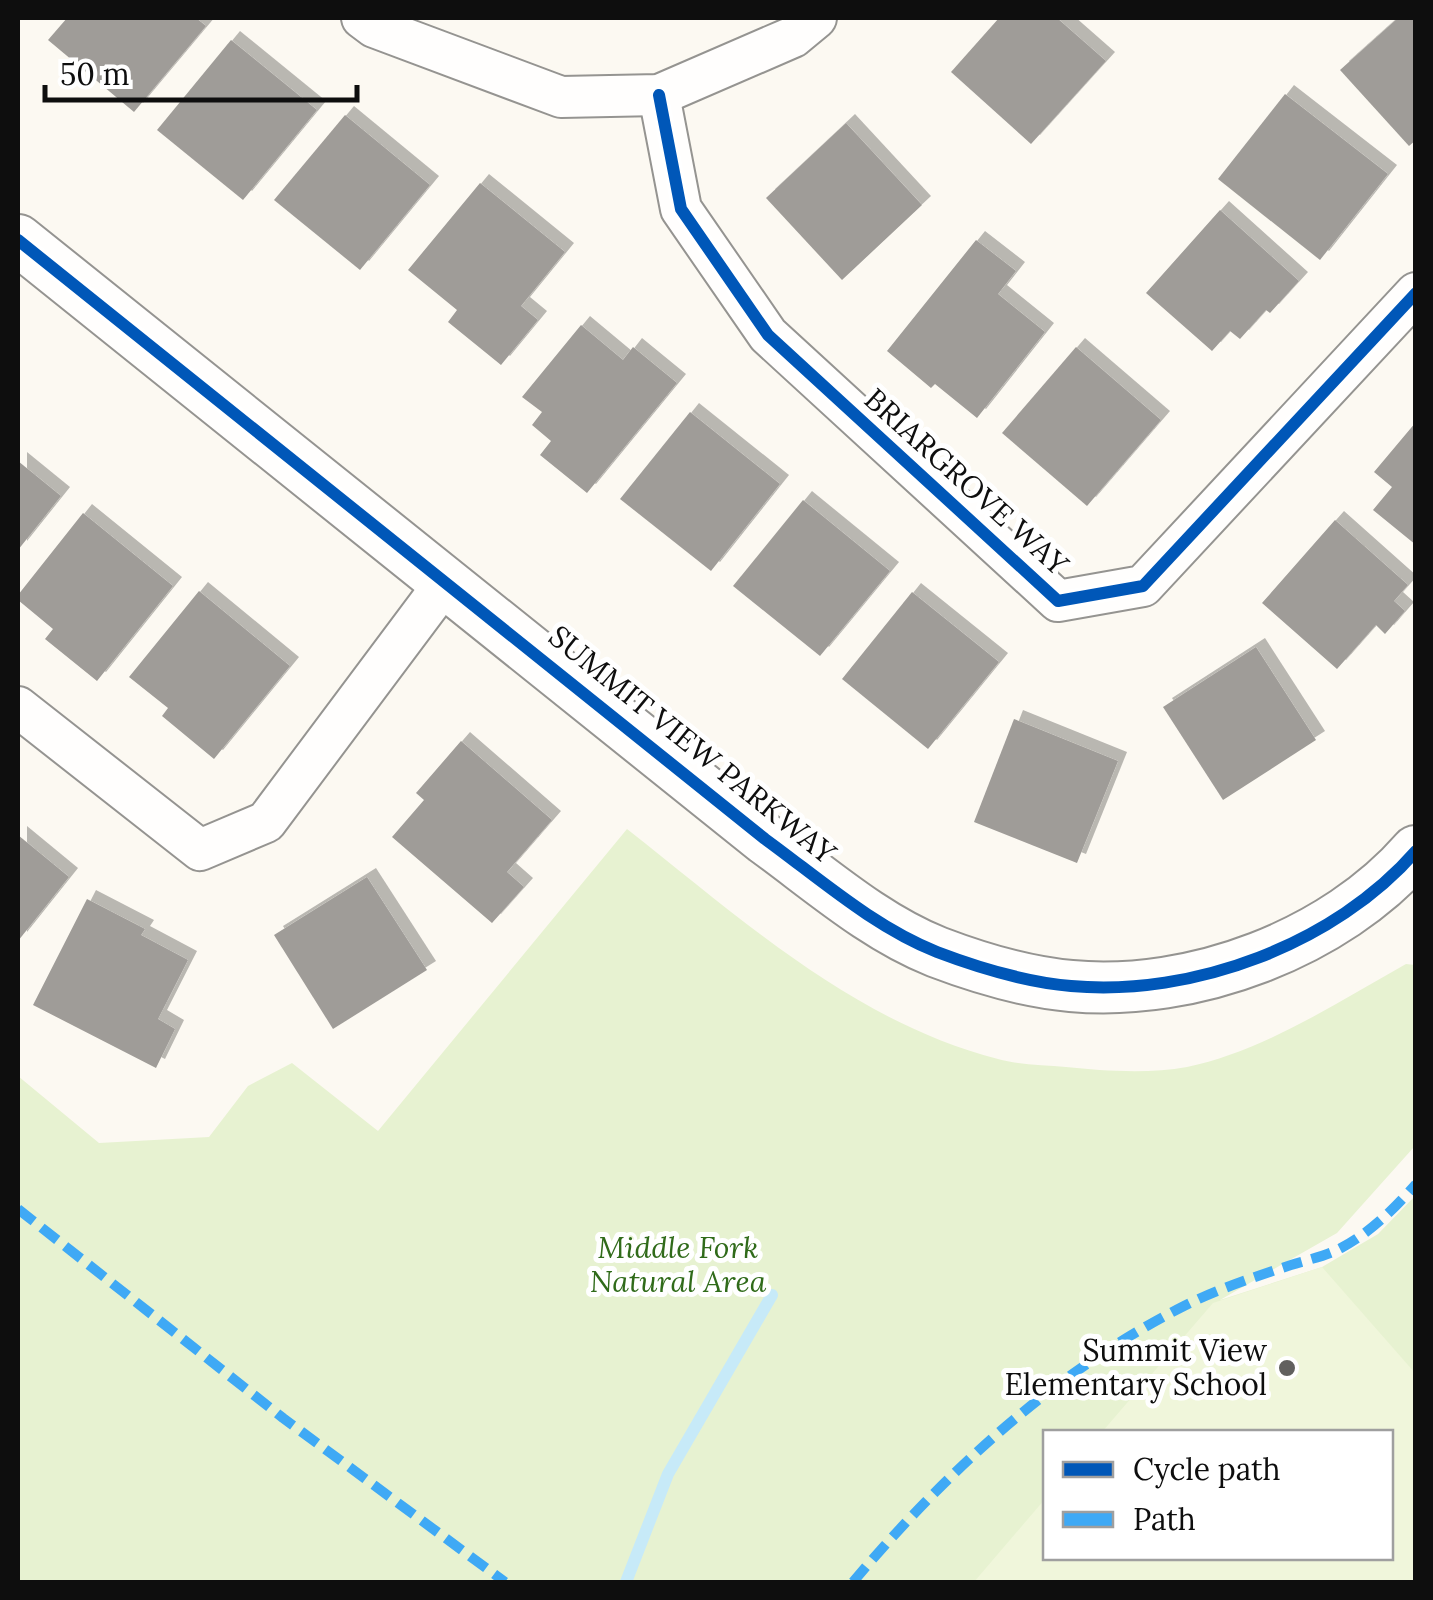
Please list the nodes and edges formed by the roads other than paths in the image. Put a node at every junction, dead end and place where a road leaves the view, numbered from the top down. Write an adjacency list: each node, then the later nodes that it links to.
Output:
1 (362, 18): 3 (street)
2 (816, 18): 3 (street)
3 (659, 95): 5 (street, BRIARGROVE WAY)
4 (18, 240): 6 (street, SUMMIT VIEW PARKWAY)
5 (1416, 293)
6 (447, 580): 7 (street); 8 (street, SUMMIT VIEW PARKWAY)
7 (18, 707)
8 (1416, 851)

